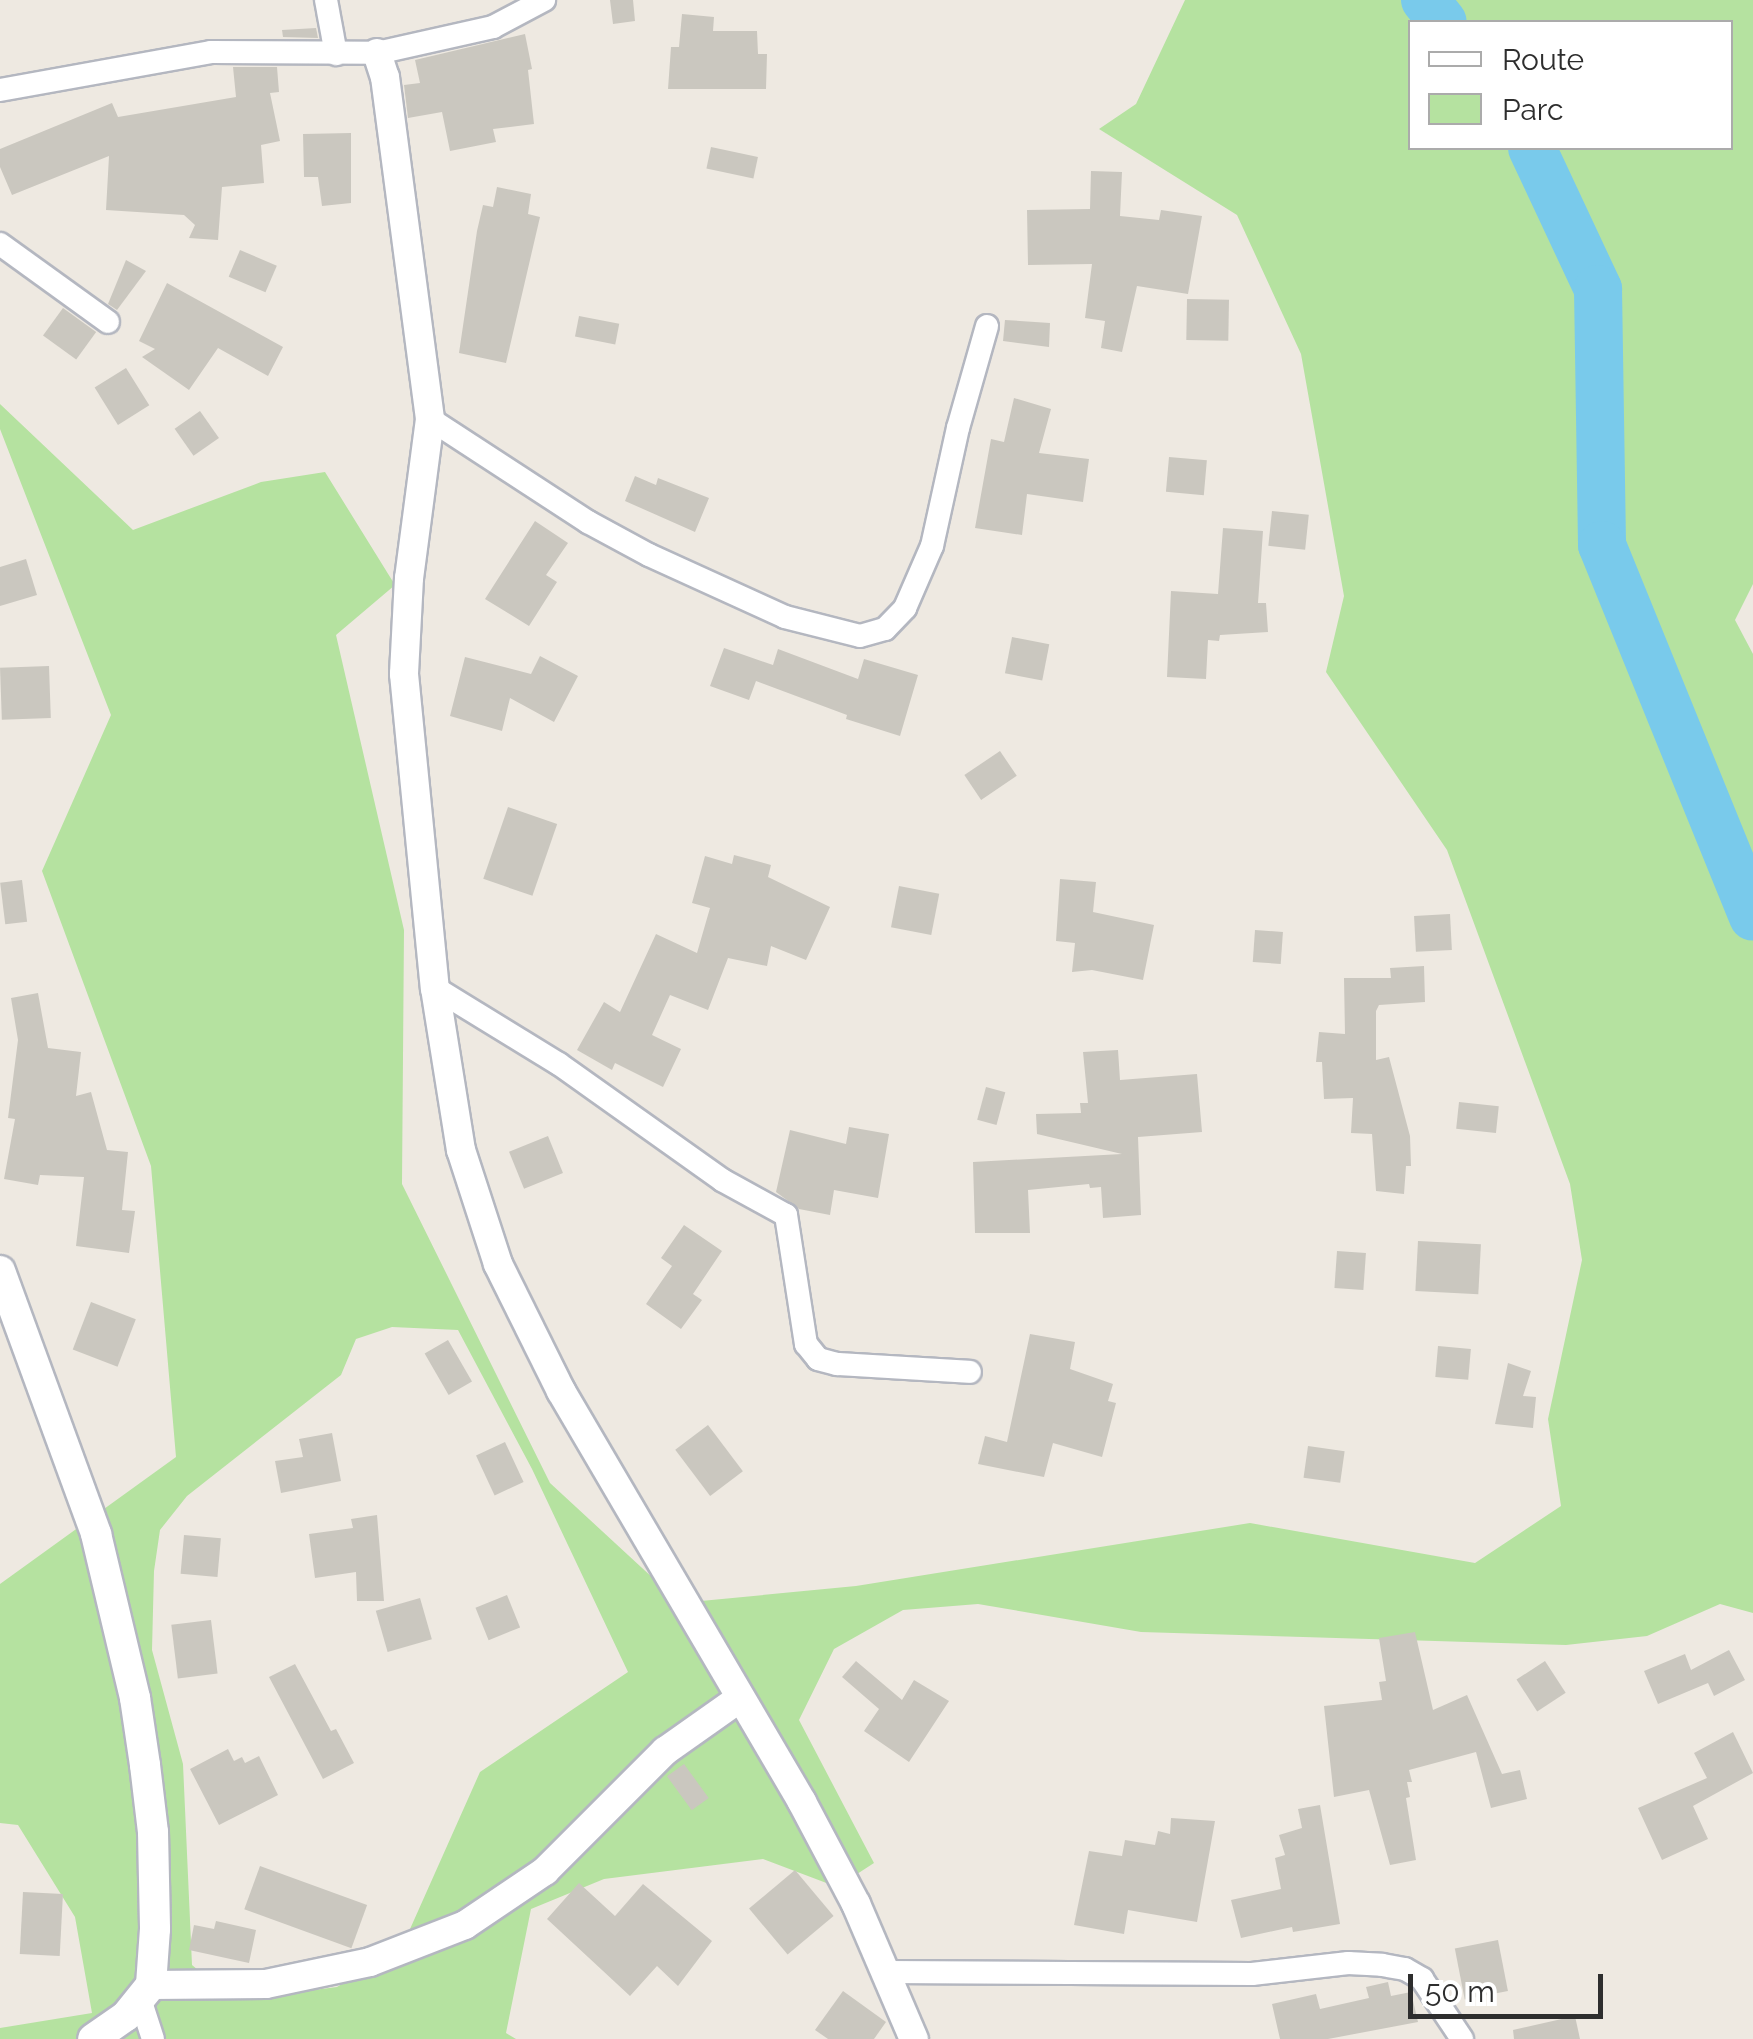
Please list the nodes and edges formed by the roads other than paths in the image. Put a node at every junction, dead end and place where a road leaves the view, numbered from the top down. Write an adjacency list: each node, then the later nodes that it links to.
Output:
1 (326, 0): 3 (street)
2 (544, 0): 4 (street)
3 (336, 54): 4 (street); 5 (street)
4 (377, 54): 9 (street)
5 (0, 90)
6 (0, 244): 7 (street)
7 (108, 322)
8 (987, 326): 9 (street)
9 (430, 419): 10 (street)
10 (435, 988): 12 (street); 13 (street)
11 (0, 1271): 15 (main road)
12 (970, 1372)
13 (740, 1698): 14 (street); 15 (street)
14 (886, 1972): 18 (street); 19 (street)
15 (146, 1993): 16 (main road); 17 (street)
16 (94, 2039)
17 (153, 2039)
18 (914, 2039)
19 (1462, 2039)

